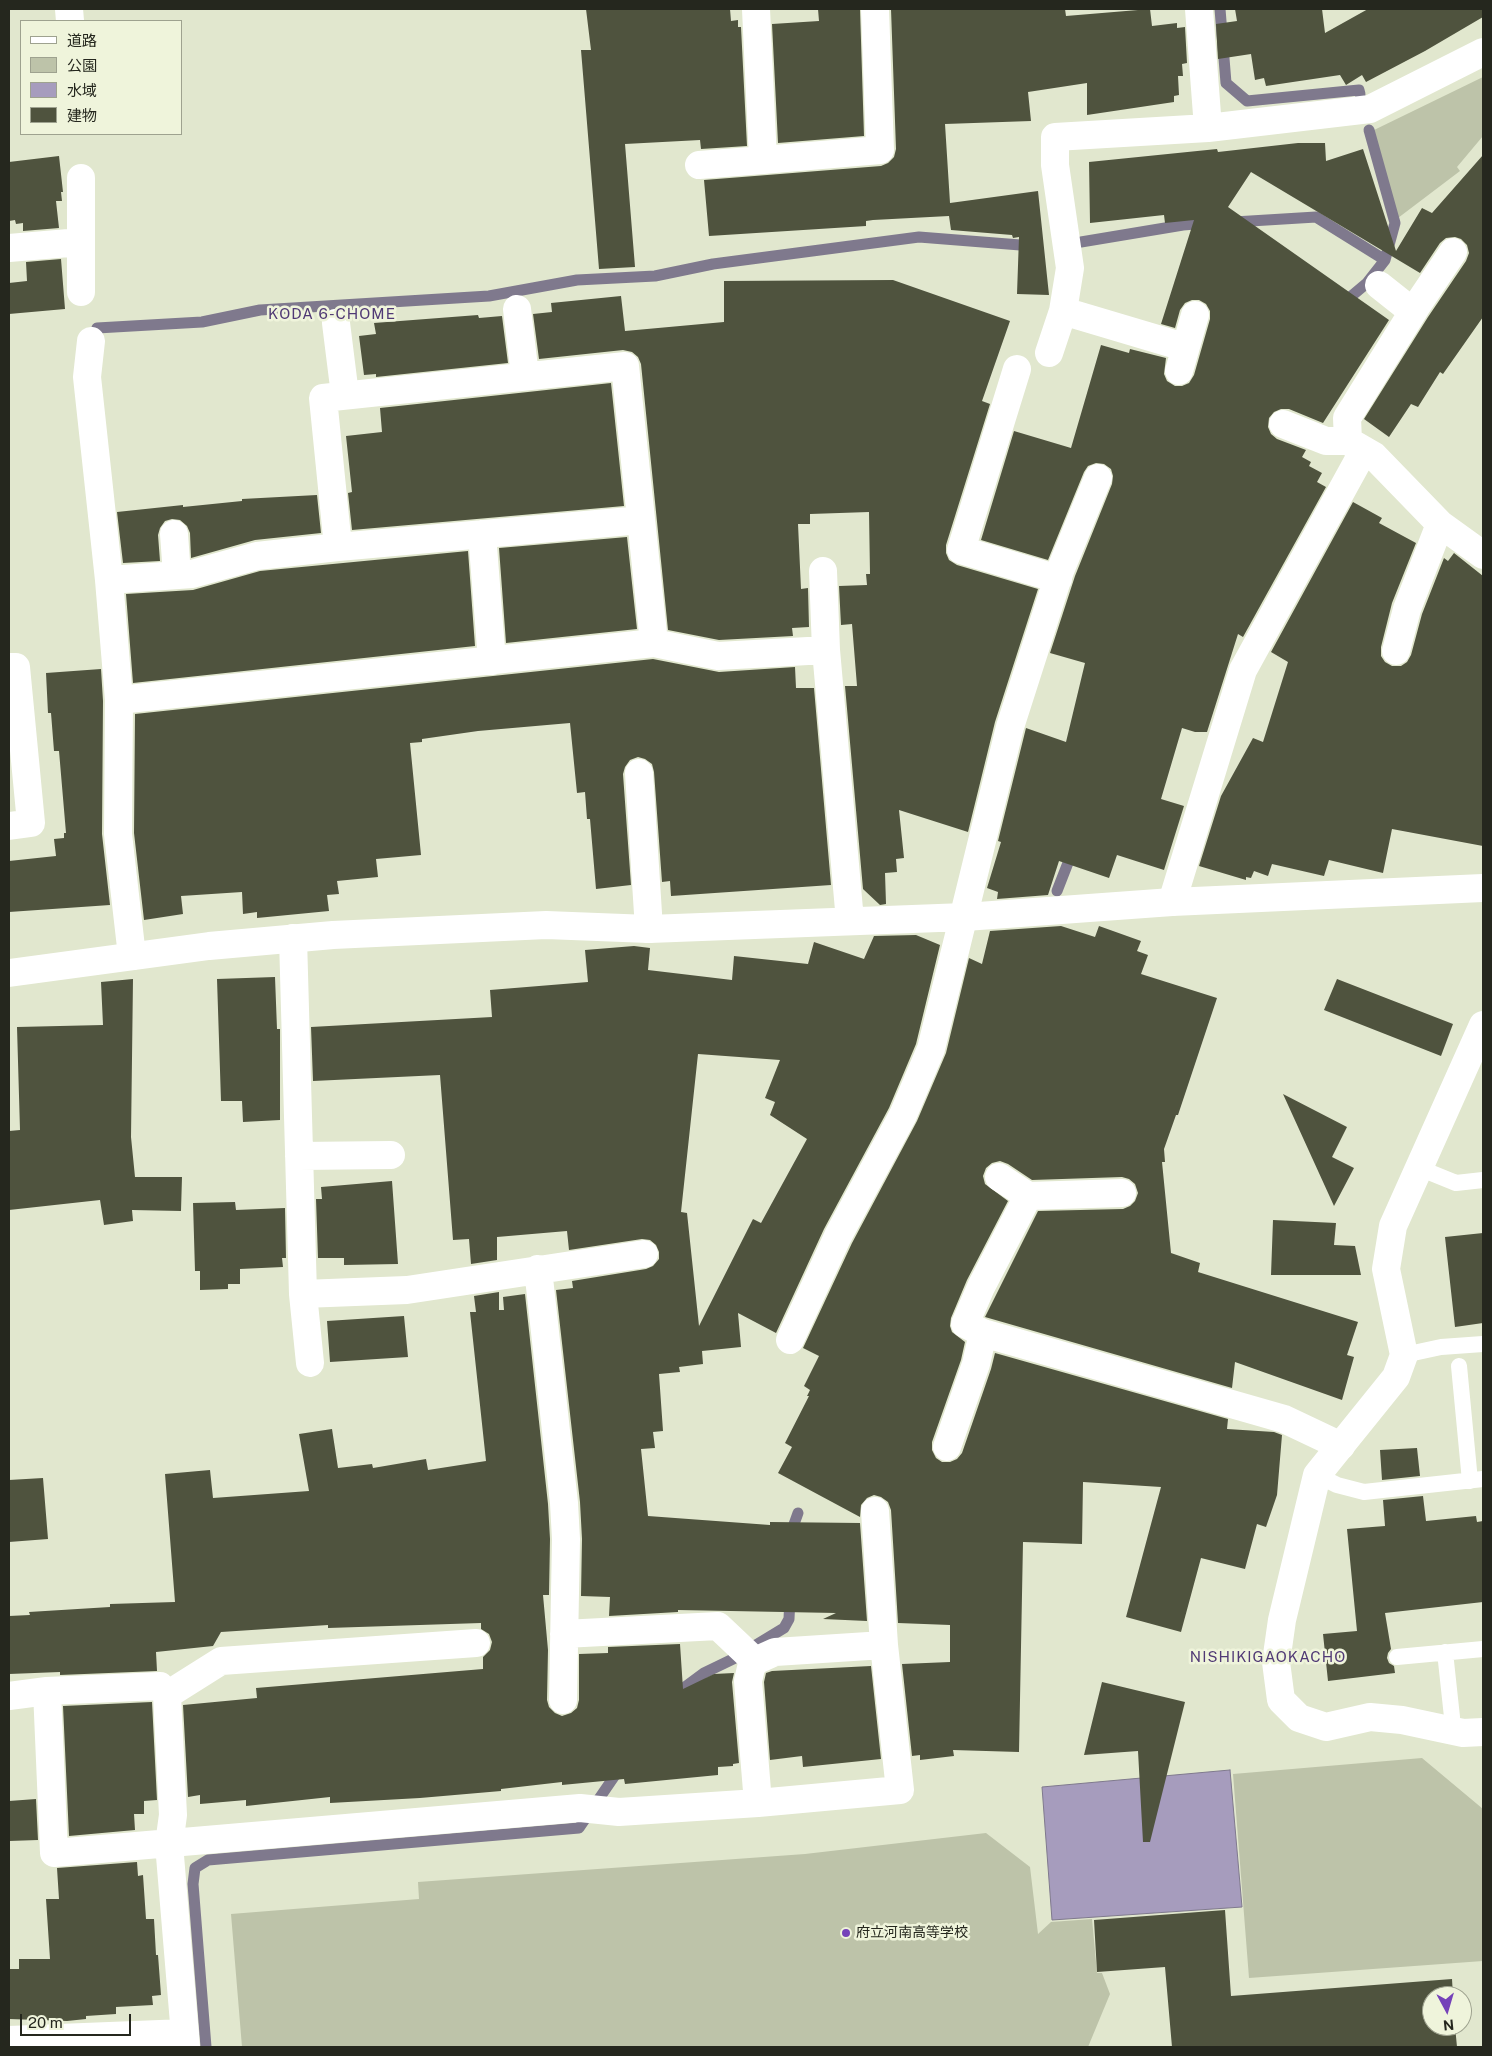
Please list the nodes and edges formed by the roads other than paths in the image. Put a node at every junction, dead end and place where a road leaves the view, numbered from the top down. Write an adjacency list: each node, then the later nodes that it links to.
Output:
1 (756, 9): 6 (street)
2 (875, 9): 6 (street)
3 (1199, 9): 5 (street)
4 (1483, 52): 5 (street)
5 (1208, 128): 15 (street)
6 (763, 160): 7 (street)
7 (699, 165)
8 (81, 178): 9 (street)
9 (81, 242): 10 (street); 13 (street)
10 (9, 248)
11 (1453, 252): 16 (street)
12 (1379, 285): 16 (street)
13 (82, 292)
14 (517, 309): 22 (street)
15 (1063, 310): 17 (street); 20 (street)
16 (1413, 312): 25 (street)
17 (1195, 315)
18 (336, 324): 23 (street)
19 (91, 340): 36 (street)
20 (1049, 353)
21 (1017, 369): 35 (street)
22 (524, 376): 23 (street); 27 (street)
23 (345, 395): 31 (street)
24 (1283, 424): 25 (street)
25 (1356, 446): 28 (street); 46 (street)
26 (1098, 478): 35 (street)
27 (641, 520): 30 (street); 37 (street)
28 (1440, 524): 32 (street); 39 (street)
29 (174, 534): 34 (street)
30 (482, 534): 31 (street); 40 (street)
31 (338, 547): 34 (street)
32 (1483, 555)
33 (823, 571): 38 (street)
34 (177, 575): 36 (street)
35 (1058, 579): 47 (street)
36 (109, 580): 42 (street)
37 (654, 643): 38 (street); 40 (street)
38 (826, 650): 48 (street)
39 (1396, 651)
40 (492, 661): 42 (street)
41 (9, 667): 44 (street)
42 (119, 700): 51 (street)
43 (639, 773): 49 (street)
44 (9, 826)
45 (1483, 888): 46 (street)
46 (1172, 902): 47 (street)
47 (964, 917): 48 (street); 65 (street)
48 (850, 921): 49 (street)
49 (649, 929): 50 (street)
50 (293, 938): 51 (street); 55 (street)
51 (132, 956): 52 (street)
52 (9, 974)
53 (1483, 1025): 56 (street)
54 (391, 1155): 55 (street)
55 (299, 1156): 63 (street)
56 (1419, 1168): 58 (lane); 67 (street)
57 (998, 1177): 60 (street)
58 (1483, 1180)
59 (1122, 1193): 60 (street)
60 (1028, 1196): 64 (street)
61 (644, 1254): 62 (street)
62 (538, 1269): 63 (street); 75 (street)
63 (303, 1294): 68 (street)
64 (983, 1333): 70 (street); 71 (street)
65 (790, 1340)
66 (1483, 1344): 67 (lane)
67 (1404, 1355): 70 (street)
68 (310, 1363)
69 (1459, 1366): 73 (lane)
70 (1341, 1446): 72 (street)
71 (947, 1447)
72 (1318, 1475): 73 (lane); 86 (street)
73 (1477, 1480)
74 (875, 1511): 77 (street)
75 (564, 1634): 80 (street); 85 (street)
76 (476, 1643): 83 (street)
77 (884, 1645): 80 (street); 88 (street)
78 (1483, 1649): 79 (lane)
79 (1445, 1652): 81 (lane); 86 (lane)
80 (748, 1655): 88 (street)
81 (1397, 1657)
82 (47, 1691): 83 (street); 84 (street); 89 (street)
83 (167, 1695): 89 (street)
84 (9, 1696)
85 (563, 1700)
86 (1450, 1731): 87 (street)
87 (1483, 1732)
88 (758, 1803): 89 (street)
89 (169, 1844): 91 (street)
90 (9, 2040): 91 (street)
91 (185, 2040)

